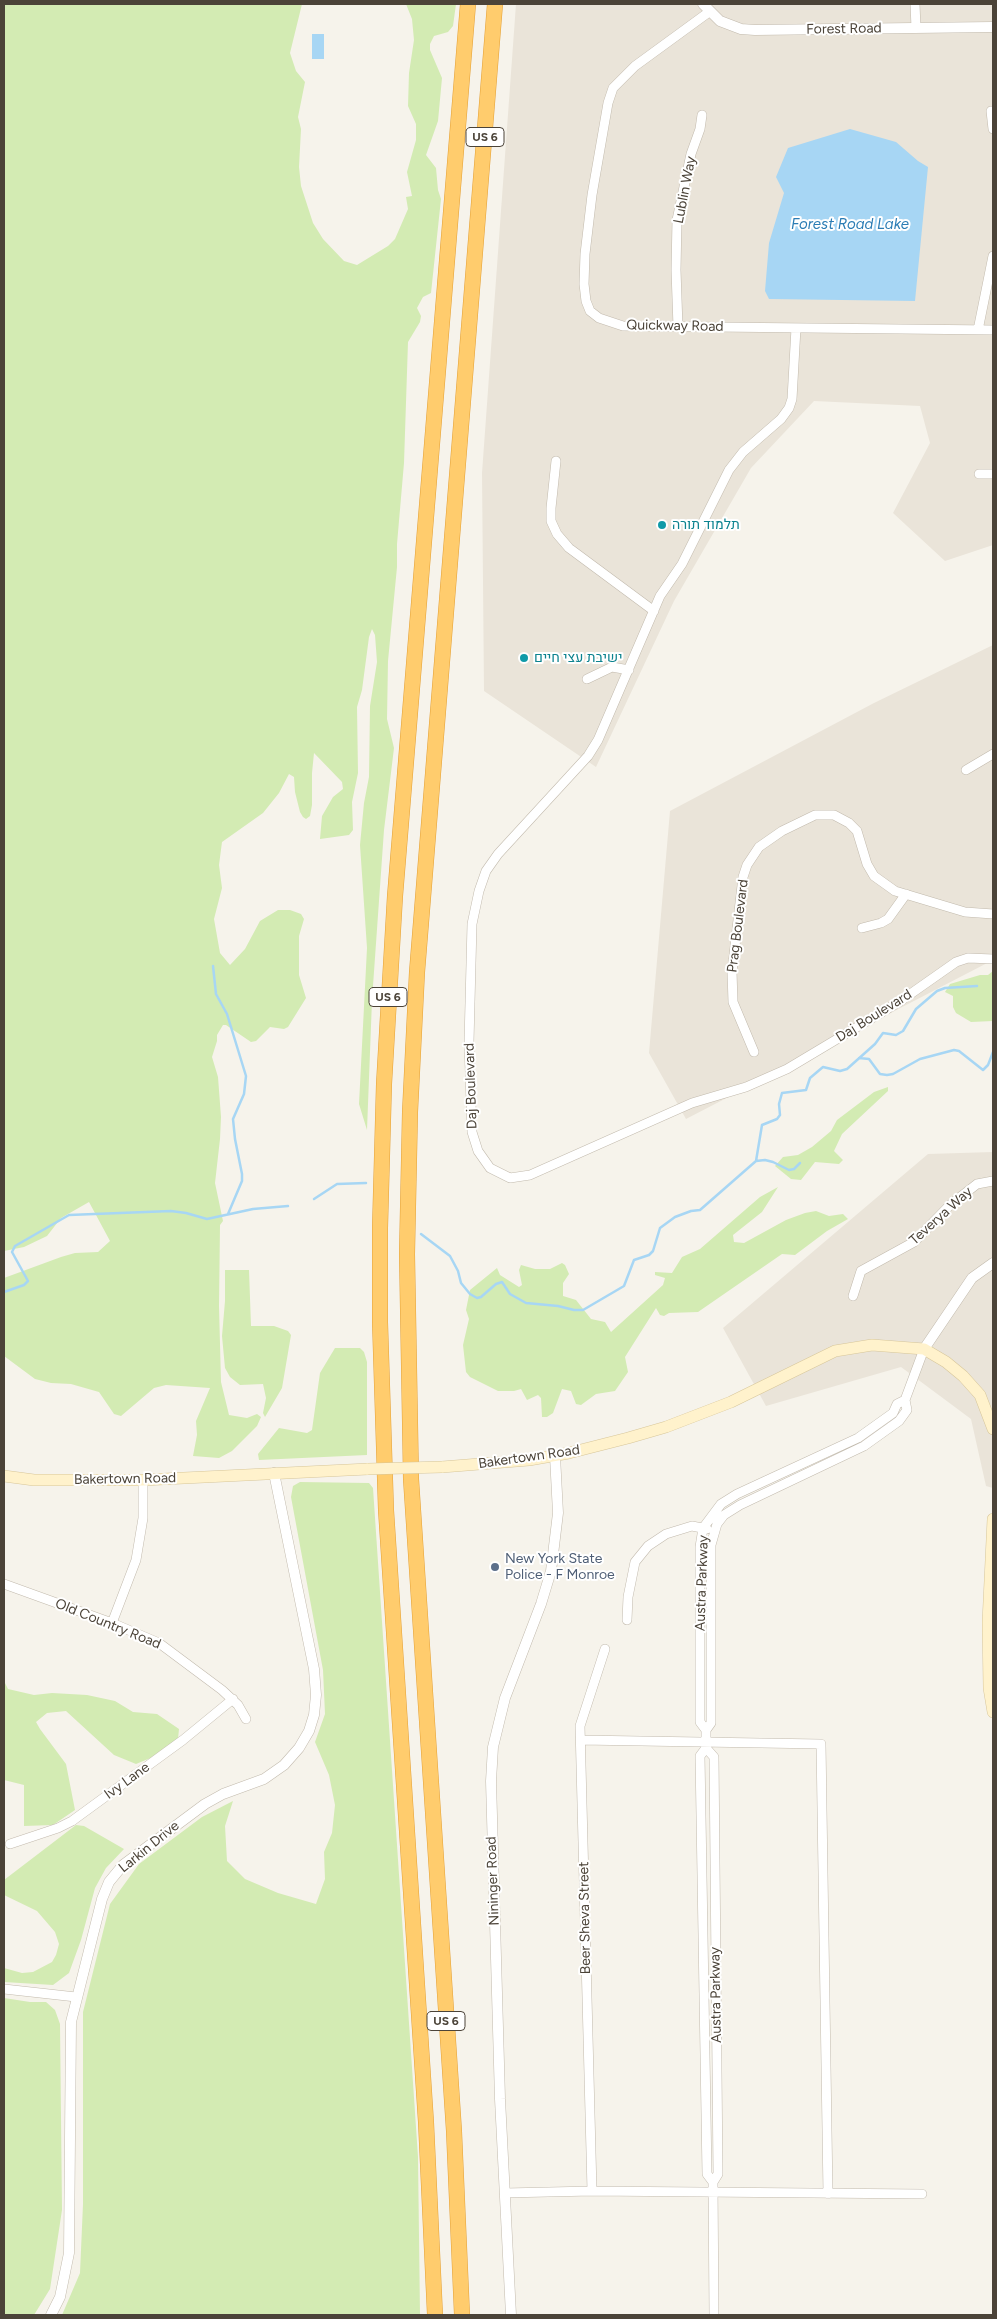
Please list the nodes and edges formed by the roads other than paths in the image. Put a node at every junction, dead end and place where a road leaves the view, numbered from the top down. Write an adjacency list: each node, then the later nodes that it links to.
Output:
1 (468, 4): 61 (highway, US 6)
2 (496, 4): 62 (highway, US 6)
3 (915, 4): 6 (street)
4 (706, 8): 6 (street, Forest Road); 11 (street, Quickway Road)
5 (993, 27): 6 (street, Forest Road)
6 (916, 28)
7 (991, 110): 9 (street)
8 (702, 115): 11 (street, Lublin Way)
9 (993, 129)
10 (993, 256): 13 (street)
11 (678, 327): 12 (street, Quickway Road)
12 (796, 328): 13 (street, Quickway Road); 18 (street, Daj Boulevard)
13 (978, 330): 14 (street, Quickway Road)
14 (993, 330)
15 (556, 461): 18 (street)
16 (979, 474): 17 (street)
17 (993, 474)
18 (654, 611): 19 (street, Daj Boulevard)
19 (629, 670): 20 (street); 26 (street, Daj Boulevard)
20 (586, 679)
21 (993, 754): 22 (street)
22 (966, 770)
23 (906, 894): 24 (street, Prag Boulevard); 25 (street); 27 (street, Prag Boulevard)
24 (993, 914)
25 (862, 928)
26 (993, 959)
27 (754, 1052)
28 (993, 1181): 30 (street, Teverya Way)
29 (993, 1263): 31 (street)
30 (853, 1296)
31 (924, 1349): 32 (street, Austra Parkway); 33 (main road); 34 (main road, Bakertown Road)
32 (905, 1400): 39 (street, Austra Parkway); 40 (street, Austra Parkway)
33 (993, 1429)
34 (555, 1456): 35 (main road, Bakertown Road, bridge); 56 (street, Nininger Road)
35 (274, 1473): 37 (main road, Bakertown Road); 53 (street, Larkin Drive)
36 (4, 1476): 37 (main road, Bakertown Road)
37 (143, 1480): 43 (street)
38 (993, 1519): 46 (main road)
39 (703, 1528): 40 (street); 42 (street); 48 (street, Austra Parkway)
40 (714, 1532): 48 (street, Austra Parkway)
41 (4, 1584): 43 (street, Old Country Road)
42 (627, 1620)
43 (112, 1622): 45 (street, Old Country Road)
44 (605, 1650): 49 (street, Beer Sheva Street)
45 (233, 1699): 47 (street, Old Country Road); 51 (street, Ivy Lane)
46 (993, 1712)
47 (246, 1719)
48 (706, 1730): 50 (street, Austra Parkway)
49 (581, 1740): 50 (street); 55 (street, Beer Sheva Street)
50 (706, 1745): 54 (street, Austra Parkway); 54 (street, Austra Parkway); 58 (street)
51 (10, 1844)
52 (4, 1989): 53 (street)
53 (76, 1997): 60 (street, Larkin Drive)
54 (712, 2182): 57 (street, Austra Parkway)
55 (592, 2191): 56 (street); 57 (street)
56 (505, 2193): 63 (street, Nininger Road)
57 (713, 2193): 58 (street); 64 (street, Austra Parkway)
58 (828, 2194): 59 (street)
59 (922, 2194)
60 (51, 2315)
61 (435, 2315)
62 (462, 2315)
63 (511, 2315)
64 (714, 2315)

